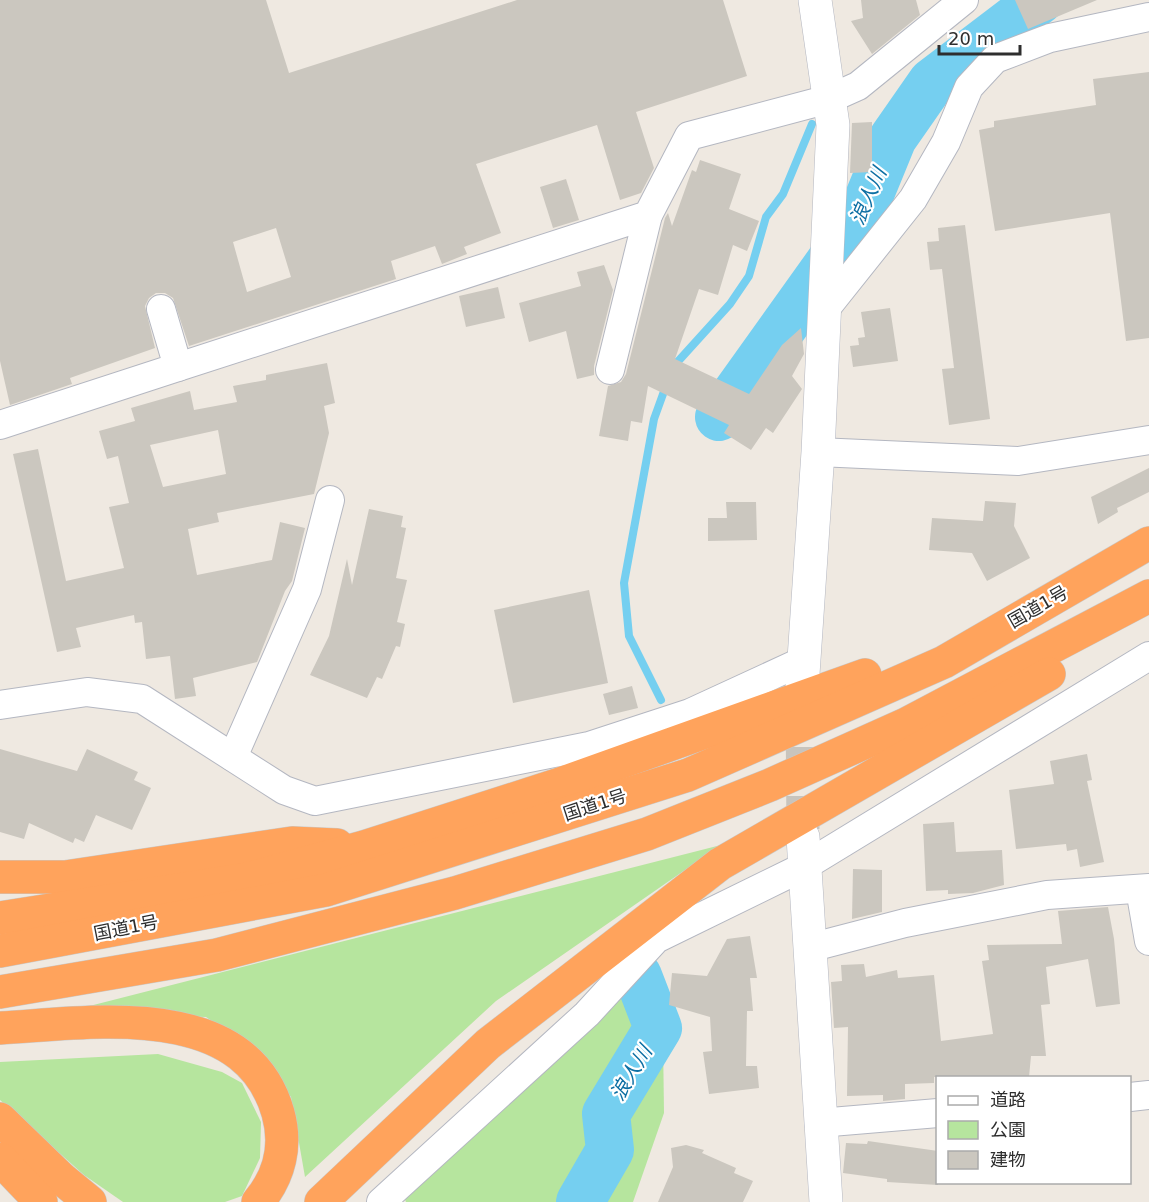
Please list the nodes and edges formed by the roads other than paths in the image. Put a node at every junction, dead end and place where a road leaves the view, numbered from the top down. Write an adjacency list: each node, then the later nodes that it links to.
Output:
1 (815, 0): 4 (street)
2 (964, 0): 4 (street)
3 (1149, 17): 6 (street)
4 (829, 99): 5 (street); 6 (street)
5 (648, 215): 8 (street); 9 (street)
6 (824, 303): 12 (street)
7 (161, 309): 8 (street)
8 (178, 367): 10 (street)
9 (610, 370)
10 (0, 425)
11 (1149, 440): 12 (street)
12 (818, 452): 19 (street)
13 (330, 500): 21 (street)
14 (1149, 543): 18 (highway, 国道1号)
15 (1149, 597): 16 (highway)
16 (1092, 628): 30 (highway); 41 (highway)
17 (1149, 656): 23 (street)
18 (944, 662): 22 (highway); 29 (highway, 国道1号)
19 (804, 674): 21 (street)
20 (0, 705): 21 (street)
21 (233, 757)
22 (364, 847): 24 (highway); 26 (highway)
23 (803, 852): 28 (street); 42 (street)
24 (0, 877)
25 (1144, 889): 27 (street); 28 (street)
26 (0, 918)
27 (1149, 941)
28 (809, 948): 36 (street)
29 (0, 951)
30 (0, 992)
31 (0, 1028): 40 (highway)
32 (1149, 1095): 33 (street)
33 (1131, 1097)
34 (936, 1113): 36 (street)
35 (0, 1119): 39 (highway)
36 (819, 1123): 43 (street)
37 (0, 1159): 38 (highway)
38 (41, 1202)
39 (90, 1202)
40 (258, 1202)
41 (321, 1202)
42 (381, 1202)
43 (826, 1202)

